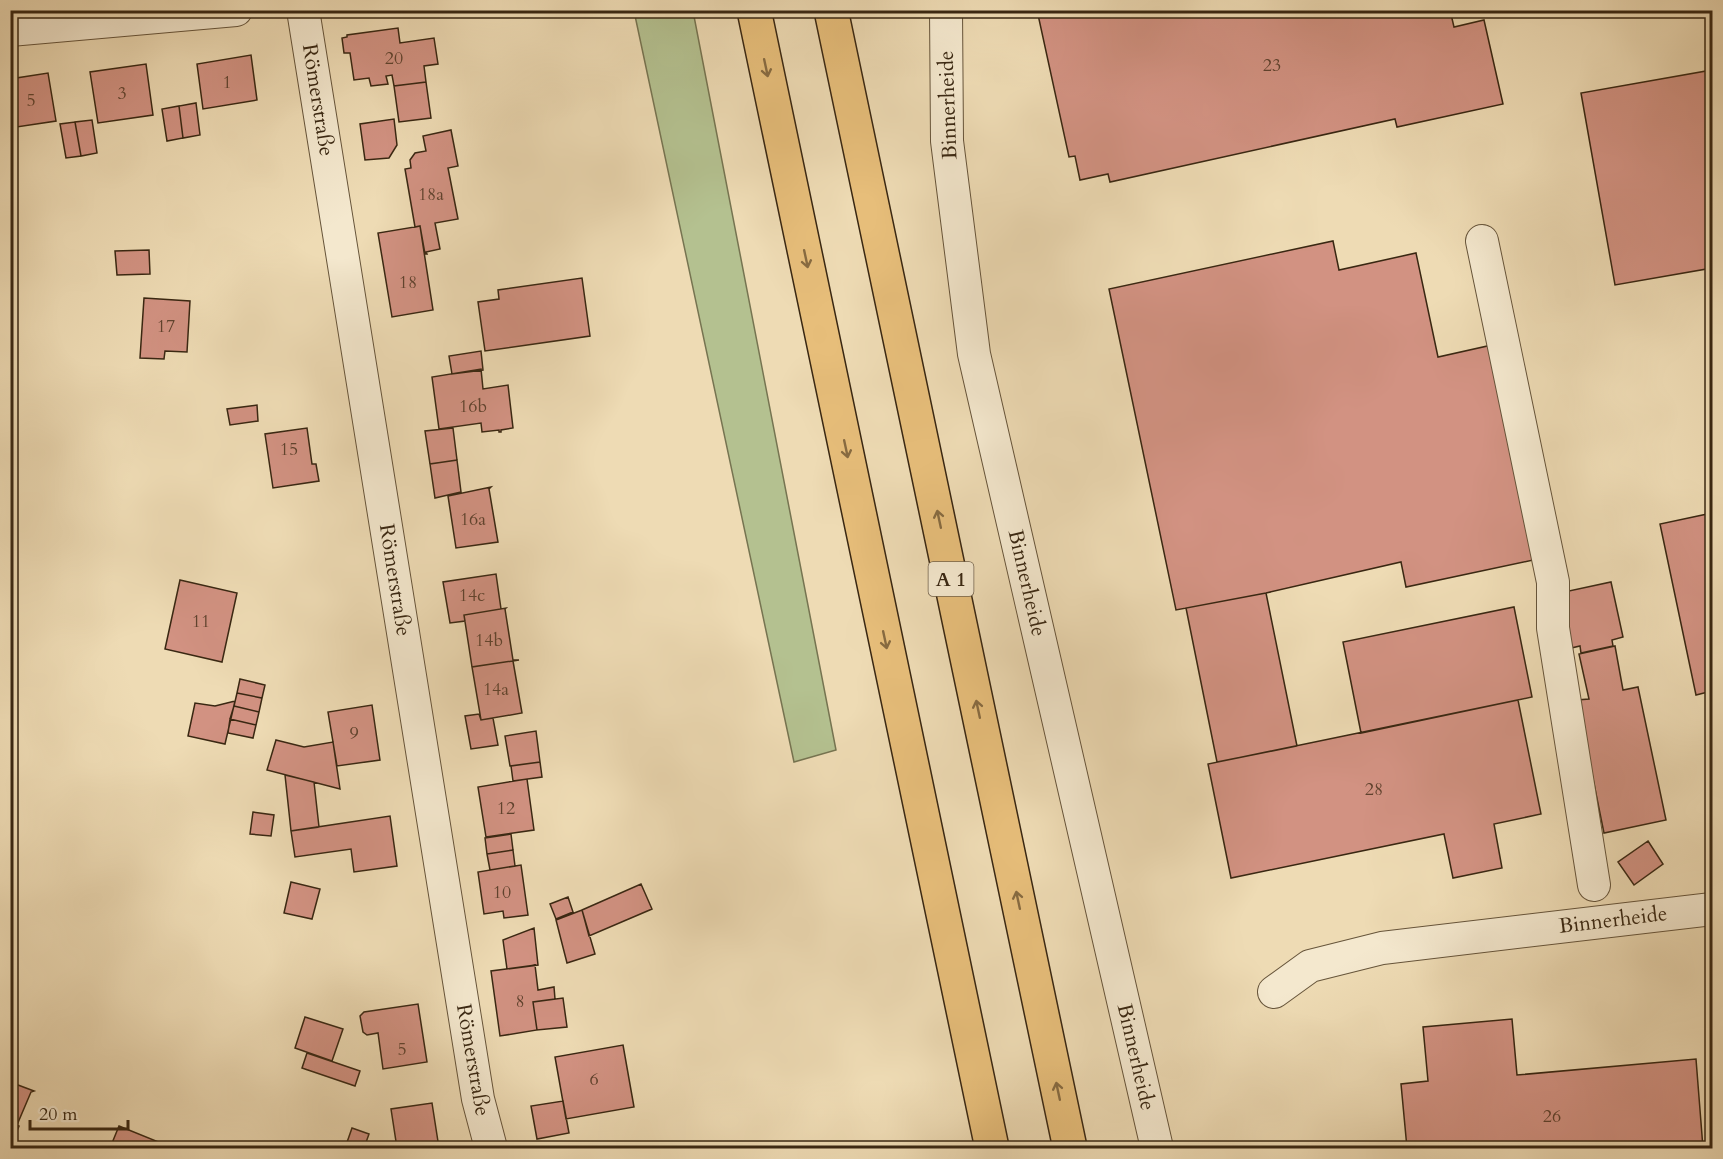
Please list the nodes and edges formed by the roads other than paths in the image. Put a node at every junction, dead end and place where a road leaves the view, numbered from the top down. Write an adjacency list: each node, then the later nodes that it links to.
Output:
1 (236, 10): 6 (street)
2 (303, 10): 11 (street, Römerstraße)
3 (753, 10): 12 (highway, one-way to 12)
4 (831, 10): 13 (highway, A 1, one-way to 4)
5 (946, 10): 14 (street, Binnerheide)
6 (10, 30)
7 (1482, 241): 8 (street)
8 (1594, 885)
9 (1713, 909): 10 (street, Binnerheide)
10 (1274, 992)
11 (491, 1149)
12 (992, 1149)
13 (1070, 1149)
14 (1157, 1149)

